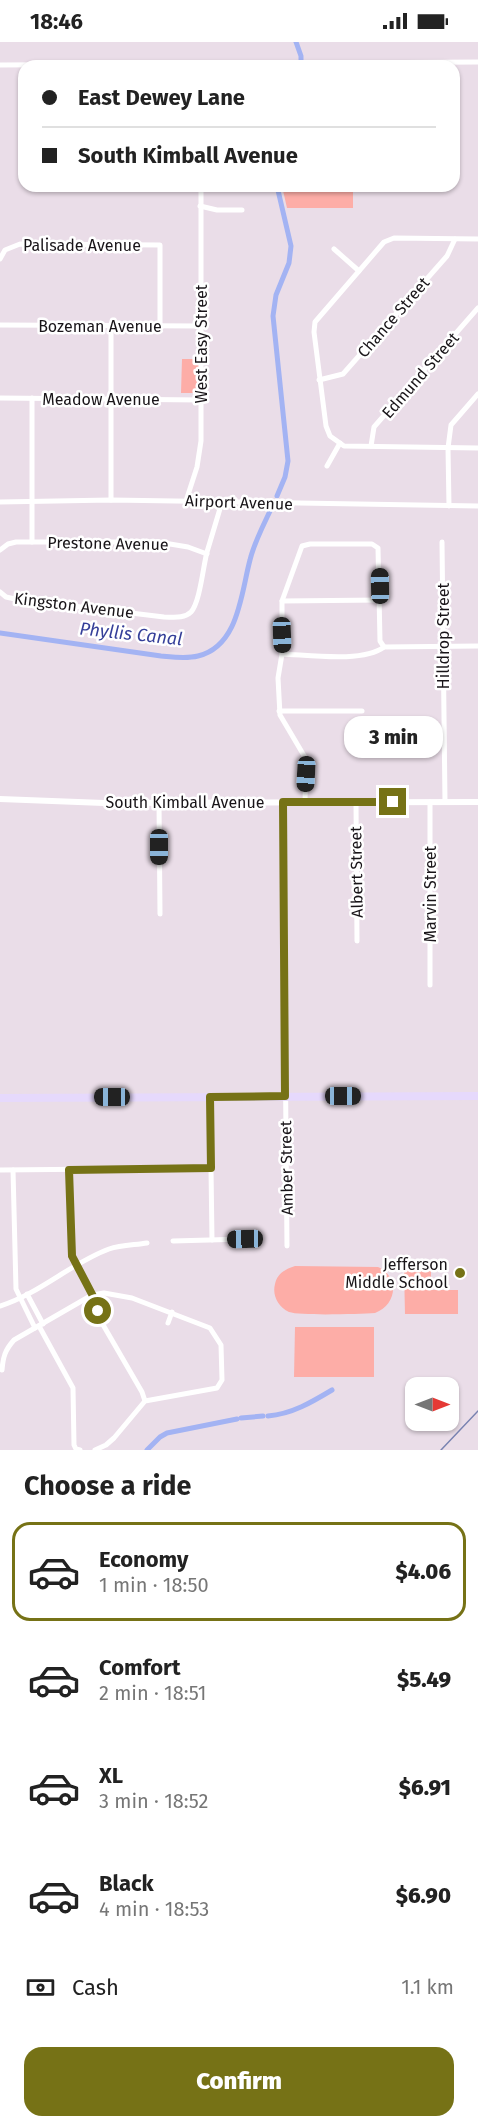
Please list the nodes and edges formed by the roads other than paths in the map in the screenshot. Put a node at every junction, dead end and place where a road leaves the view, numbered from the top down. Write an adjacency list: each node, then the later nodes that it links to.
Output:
1 (460, 62): 2 (street)
2 (478, 62)
3 (0, 65): 4 (street)
4 (18, 65)
5 (201, 192): 6 (street, West Easy Street)
6 (200, 206): 7 (street); 17 (street, West Easy Street)
7 (242, 210)
8 (455, 239): 9 (street); 12 (street); 18 (street, Chance Street)
9 (478, 239)
10 (334, 249): 12 (street)
11 (0, 260): 16 (street, Palisade Avenue)
12 (359, 271): 18 (street)
13 (478, 308): 25 (street, Edmund Street)
14 (0, 325): 15 (street, Bozeman Avenue)
15 (111, 326): 16 (street, Bozeman Avenue); 22 (street)
16 (160, 326): 17 (street, Bozeman Avenue)
17 (200, 326): 23 (street, West Easy Street)
18 (319, 380): 24 (street)
19 (478, 394): 26 (street)
20 (0, 398): 21 (street, Meadow Avenue)
21 (32, 399): 22 (street, Meadow Avenue); 30 (street)
22 (111, 399): 23 (street, Meadow Avenue); 29 (street)
23 (201, 400): 31 (street, West Easy Street)
24 (340, 443): 25 (street); 28 (street)
25 (371, 446): 26 (street)
26 (448, 448): 27 (street); 34 (street)
27 (478, 448)
28 (327, 466)
29 (111, 500): 30 (street, Airport Avenue); 31 (street, Airport Avenue)
30 (32, 501): 32 (street, Airport Avenue); 36 (street)
31 (186, 501): 33 (street, Airport Avenue)
32 (0, 502)
33 (222, 502): 34 (street, Airport Avenue); 39 (street)
34 (449, 506): 35 (street, Airport Avenue)
35 (478, 506)
36 (32, 542): 38 (street, Prestone Avenue); 39 (street, Prestone Avenue)
37 (442, 542): 44 (street, Hilldrop Street)
38 (0, 550)
39 (207, 554): 40 (street, Kingston Avenue)
40 (0, 592)
41 (380, 600): 42 (street); 42 (street); 43 (street)
42 (282, 601): 46 (street)
43 (384, 646): 44 (street); 46 (street)
44 (442, 646): 45 (street); 50 (street, Hilldrop Street)
45 (478, 646)
46 (282, 654): 47 (street)
47 (279, 711): 48 (street); 54 (street)
48 (362, 711)
49 (398, 738): 50 (street)
50 (443, 738): 57 (street, Hilldrop Street)
51 (0, 799): 52 (street, South Kimball Avenue)
52 (159, 802): 53 (street, South Kimball Avenue); 59 (street)
53 (283, 802): 54 (street, South Kimball Avenue); 62 (street, Amber Street)
54 (305, 802): 55 (street, South Kimball Avenue)
55 (356, 802): 56 (street, South Kimball Avenue); 60 (street, Albert Street)
56 (430, 802): 57 (street, South Kimball Avenue); 61 (street, Marvin Street)
57 (444, 802): 58 (street, South Kimball Avenue)
58 (478, 802)
59 (159, 914)
60 (357, 941)
61 (430, 985)
62 (285, 1096): 63 (main road); 64 (main road); 74 (street, Amber Street)
63 (478, 1096)
64 (210, 1097): 65 (main road); 66 (street)
65 (0, 1098)
66 (211, 1168): 69 (street); 72 (street)
67 (0, 1170): 68 (street)
68 (14, 1170): 69 (street); 78 (street)
69 (69, 1170): 75 (street)
70 (245, 1239): 72 (street)
71 (173, 1240): 72 (street)
72 (212, 1240)
73 (147, 1243): 75 (street)
74 (287, 1246)
75 (76, 1266): 76 (street); 77 (street)
76 (27, 1294): 78 (street); 82 (street)
77 (92, 1295): 80 (street); 82 (street); 84 (street)
78 (19, 1299): 79 (street); 82 (street)
79 (0, 1305)
80 (172, 1312): 81 (street); 84 (street)
81 (168, 1323)
82 (39, 1326): 83 (street); 85 (street)
83 (2, 1370)
84 (145, 1401): 86 (street)
85 (78, 1450)
86 (95, 1450)

